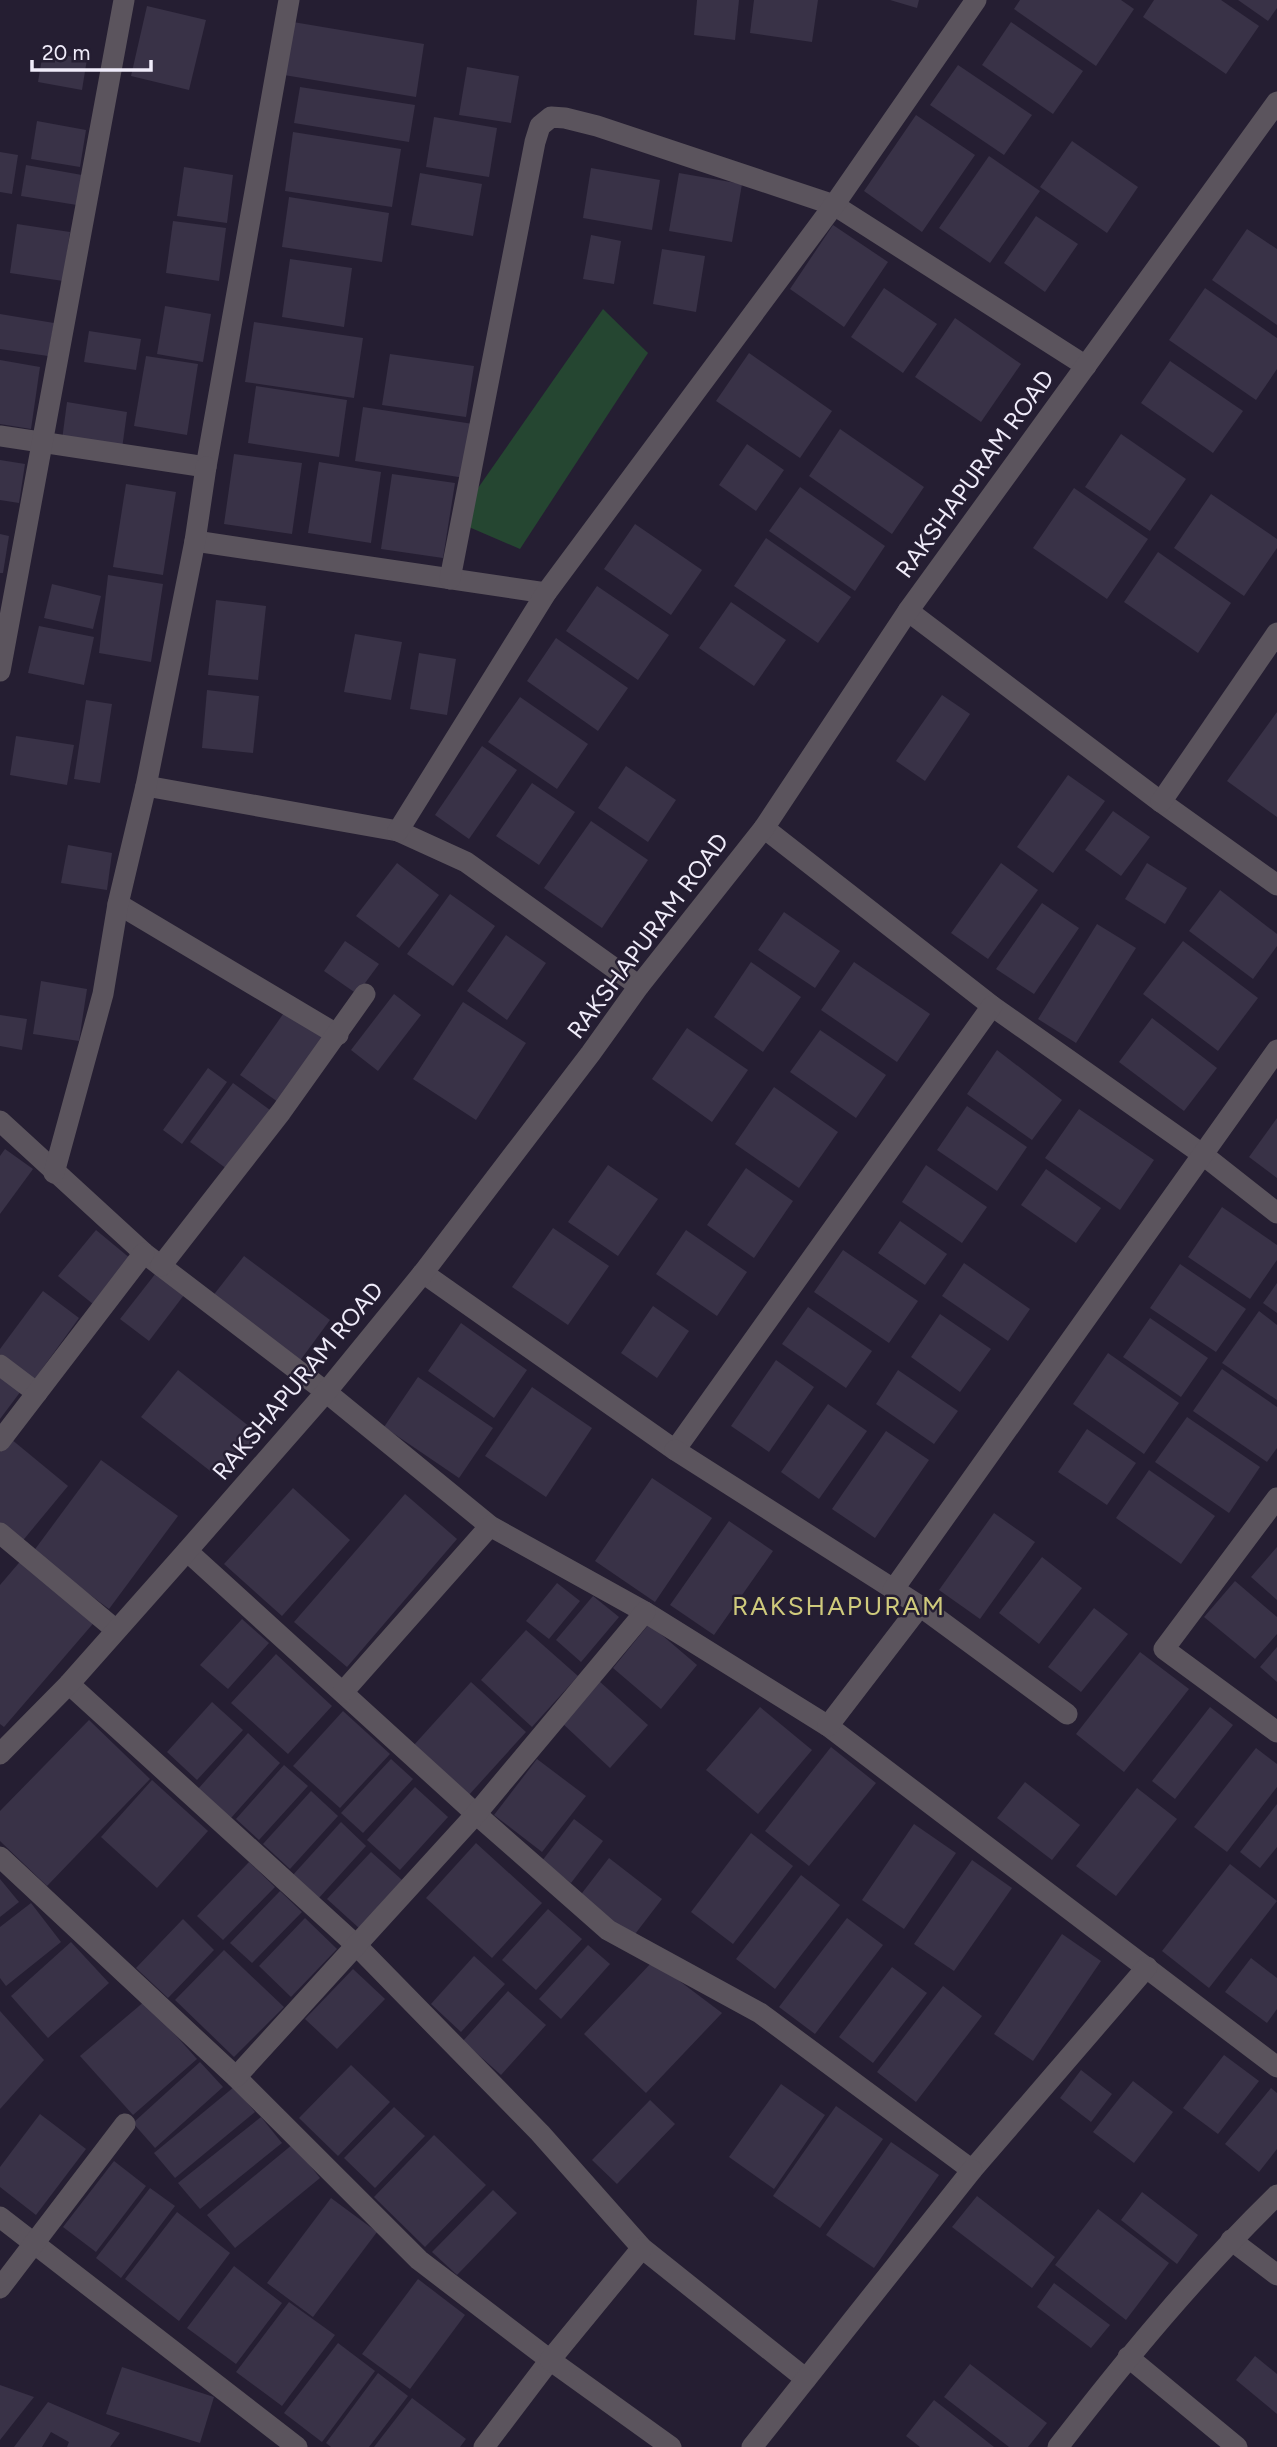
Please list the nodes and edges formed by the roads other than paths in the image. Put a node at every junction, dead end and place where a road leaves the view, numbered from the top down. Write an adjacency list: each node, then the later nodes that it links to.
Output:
1 (124, 0): 8 (street)
2 (289, 0): 9 (street)
3 (975, 0): 5 (street)
4 (1277, 102): 6 (street, RAKSHAPURAM ROAD)
5 (834, 205): 6 (street); 11 (street); 12 (street)
6 (1086, 366): 13 (street, RAKSHAPURAM ROAD)
7 (0, 436): 8 (street)
8 (40, 443): 9 (street); 15 (street)
9 (206, 467): 10 (street)
10 (195, 541): 11 (street); 16 (street)
11 (450, 579): 12 (street)
12 (545, 593): 19 (street)
13 (908, 611): 17 (street); 18 (street, RAKSHAPURAM ROAD)
14 (1277, 633): 17 (street)
15 (0, 671)
16 (146, 786): 19 (street); 21 (street)
17 (1161, 802): 20 (street)
18 (764, 828): 22 (street, RAKSHAPURAM ROAD); 24 (street)
19 (398, 831): 22 (street)
20 (1277, 885)
21 (118, 904): 25 (street); 29 (street)
22 (639, 986): 33 (street, RAKSHAPURAM ROAD)
23 (365, 994): 25 (street)
24 (992, 1006): 28 (street); 38 (street)
25 (338, 1035): 32 (street)
26 (1277, 1050): 28 (street)
27 (0, 1121): 29 (street)
28 (1202, 1154): 30 (street); 43 (street)
29 (54, 1172): 31 (street)
30 (1277, 1213)
31 (144, 1253): 32 (street); 36 (street)
32 (162, 1266): 35 (street)
33 (423, 1273): 35 (street, RAKSHAPURAM ROAD); 38 (street)
34 (0, 1365): 36 (street)
35 (326, 1392): 40 (street); 42 (street, RAKSHAPURAM ROAD)
36 (37, 1393): 37 (street)
37 (0, 1441)
38 (675, 1450): 43 (street)
39 (1277, 1498): 51 (street)
40 (490, 1526): 45 (street); 48 (street)
41 (0, 1533): 46 (street)
42 (187, 1551): 46 (street, RAKSHAPURAM ROAD); 48 (street)
43 (893, 1590): 44 (street)
44 (920, 1606): 49 (street); 50 (street)
45 (645, 1612): 50 (street); 53 (street)
46 (116, 1630): 47 (street, RAKSHAPURAM ROAD)
47 (69, 1684): 52 (street, RAKSHAPURAM ROAD); 55 (street)
48 (343, 1692): 53 (street)
49 (1067, 1714)
50 (828, 1726): 56 (street)
51 (1277, 1732)
52 (0, 1754)
53 (476, 1814): 55 (street); 60 (street)
54 (0, 1857): 58 (street)
55 (357, 1946): 58 (street); 65 (street)
56 (1147, 1967): 57 (street); 60 (street)
57 (1277, 2067)
58 (236, 2077): 69 (street)
59 (125, 2124): 64 (street)
60 (972, 2170): 70 (street)
61 (1277, 2195): 63 (street)
62 (0, 2217): 64 (street)
63 (1231, 2240): 66 (street); 68 (street)
64 (34, 2245): 67 (street); 71 (street)
65 (642, 2248): 69 (street); 70 (street)
66 (1277, 2275)
67 (0, 2288)
68 (1128, 2357): 75 (street); 76 (street)
69 (550, 2360): 72 (street); 73 (street)
70 (806, 2379): 74 (street)
71 (296, 2447)
72 (484, 2447)
73 (671, 2447)
74 (752, 2447)
75 (1058, 2447)
76 (1237, 2447)

